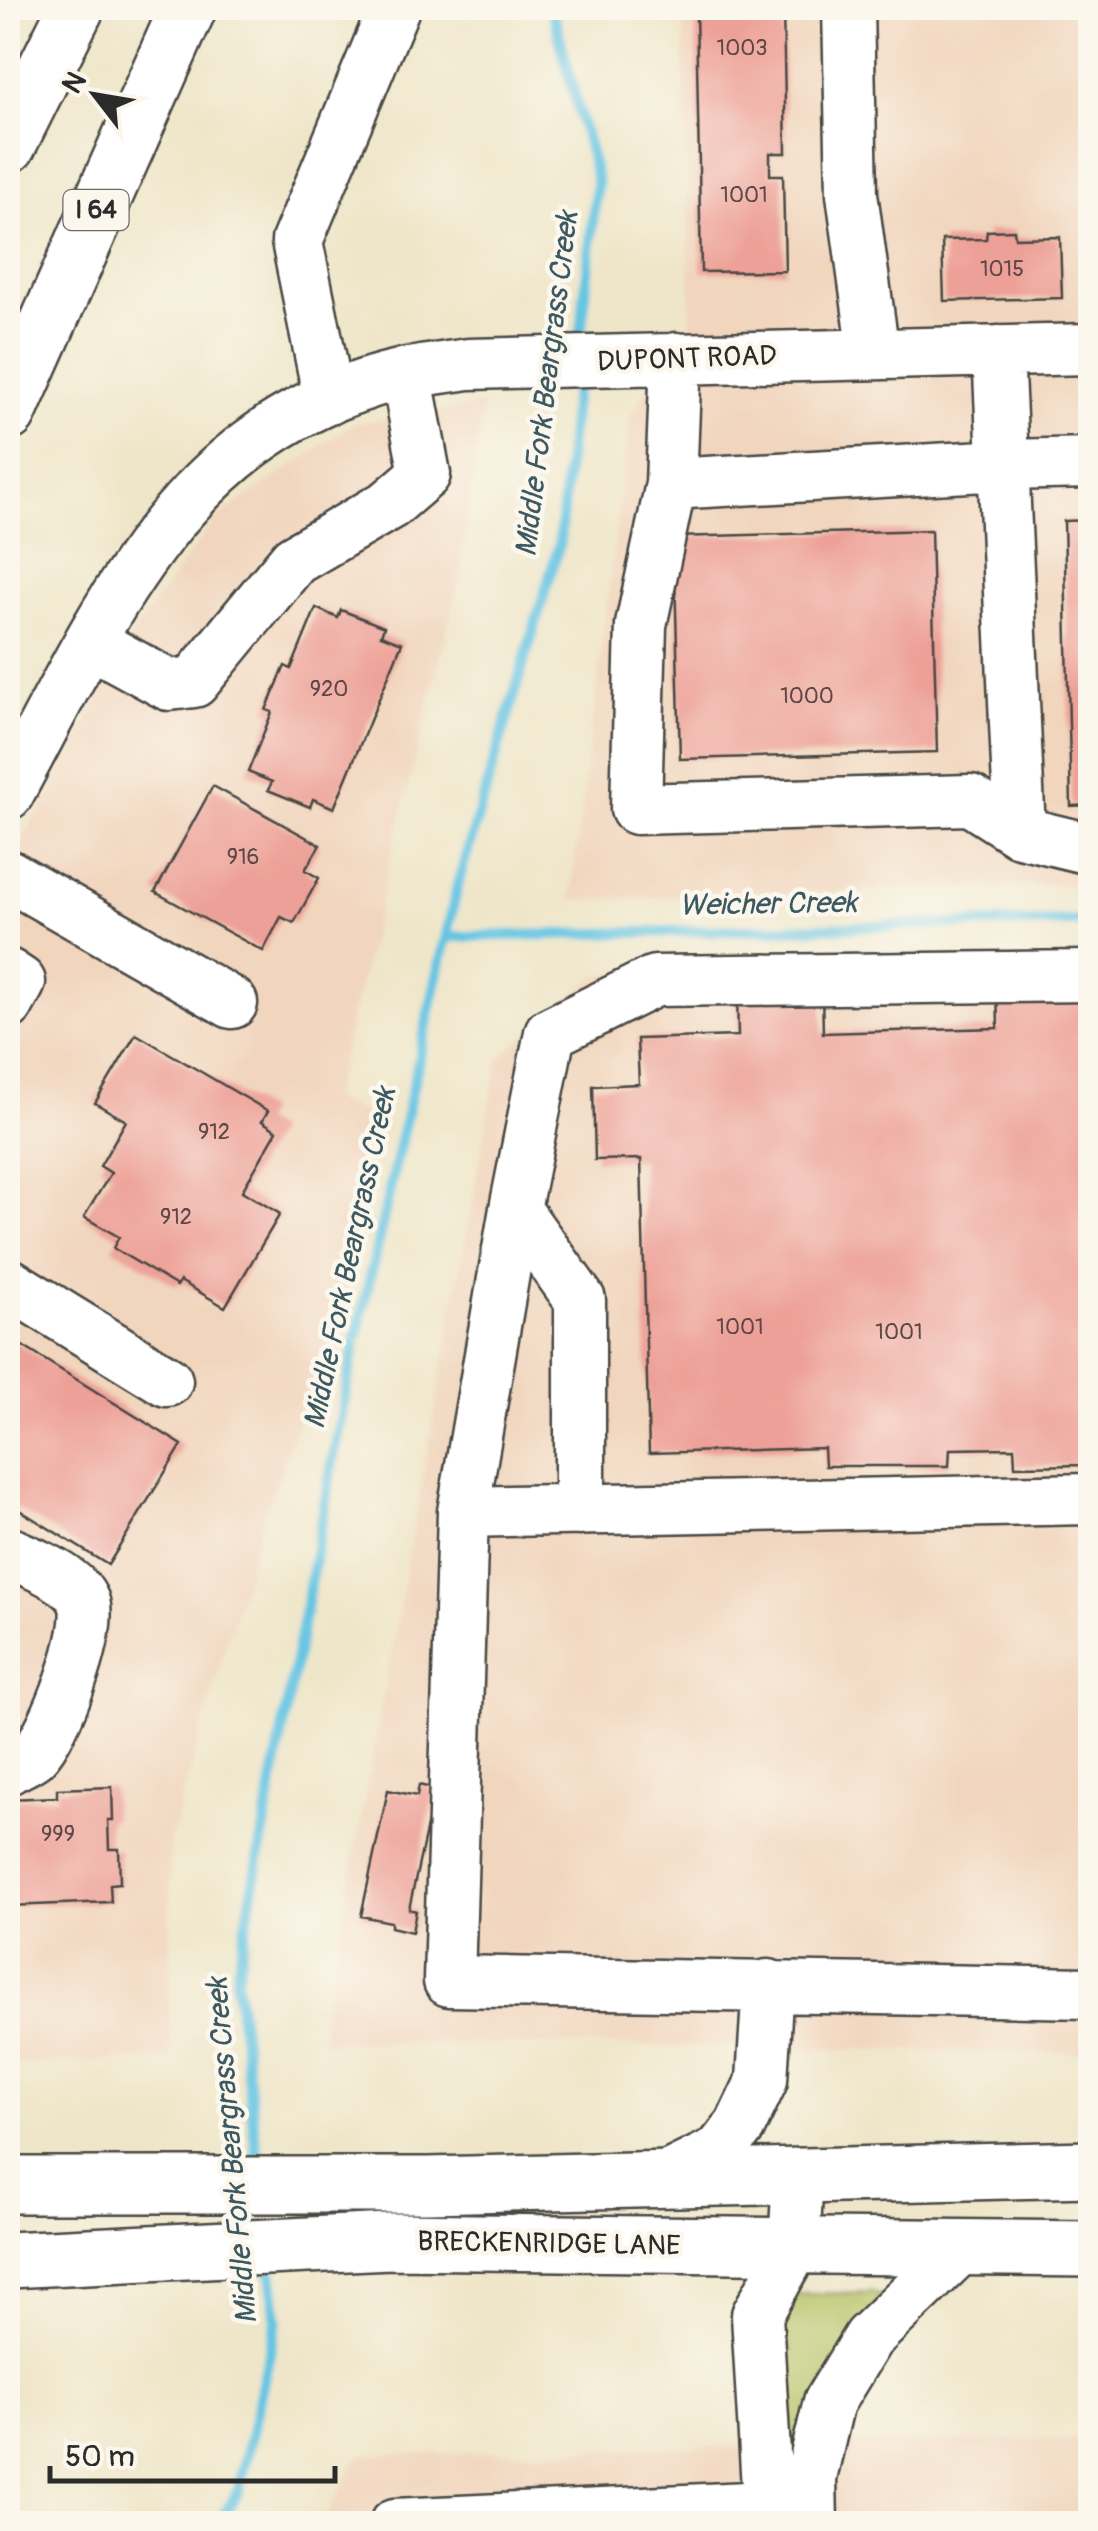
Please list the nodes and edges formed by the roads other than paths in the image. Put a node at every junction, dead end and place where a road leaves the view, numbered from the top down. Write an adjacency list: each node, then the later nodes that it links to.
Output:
1 (76, 8): 5 (main road)
2 (188, 8): 12 (main road, I 64)
3 (394, 8): 11 (street)
4 (848, 8): 8 (street)
5 (8, 144)
6 (1090, 349): 7 (street, DUPONT ROAD)
7 (998, 351): 8 (street, DUPONT ROAD); 14 (street)
8 (874, 354): 9 (street, DUPONT ROAD)
9 (676, 358): 10 (street, DUPONT ROAD); 15 (street)
10 (406, 373): 11 (street, DUPONT ROAD); 16 (street)
11 (328, 399): 16 (street, DUPONT ROAD)
12 (8, 413)
13 (1090, 463): 14 (street)
14 (1003, 465): 15 (street); 18 (street)
15 (672, 484): 18 (street)
16 (90, 642): 17 (street, DUPONT ROAD)
17 (8, 794)
18 (1020, 832): 19 (street)
19 (1090, 850)
20 (8, 876): 23 (street)
21 (8, 974): 24 (street)
22 (1090, 976): 25 (street)
23 (232, 1003)
24 (8, 1004)
25 (516, 1208): 29 (street); 30 (street)
26 (8, 1282): 27 (street)
27 (167, 1381)
28 (1090, 1500): 29 (street)
29 (580, 1510): 30 (street)
30 (463, 1512): 33 (street)
31 (8, 1552): 32 (street)
32 (8, 1769)
33 (768, 1985): 34 (street); 37 (street)
34 (1090, 1993)
35 (1090, 2169): 36 (main road, BRECKENRIDGE LANE)
36 (798, 2176): 37 (main road, BRECKENRIDGE LANE); 39 (street)
37 (663, 2179): 38 (main road, BRECKENRIDGE LANE)
38 (8, 2186)
39 (794, 2248): 40 (main road, BRECKENRIDGE LANE); 42 (main road, BRECKENRIDGE LANE); 44 (street)
40 (961, 2248): 41 (main road, BRECKENRIDGE LANE); 44 (street)
41 (1090, 2249)
42 (8, 2260)
43 (662, 2517): 44 (street); 45 (street)
44 (786, 2518)
45 (396, 2523)

